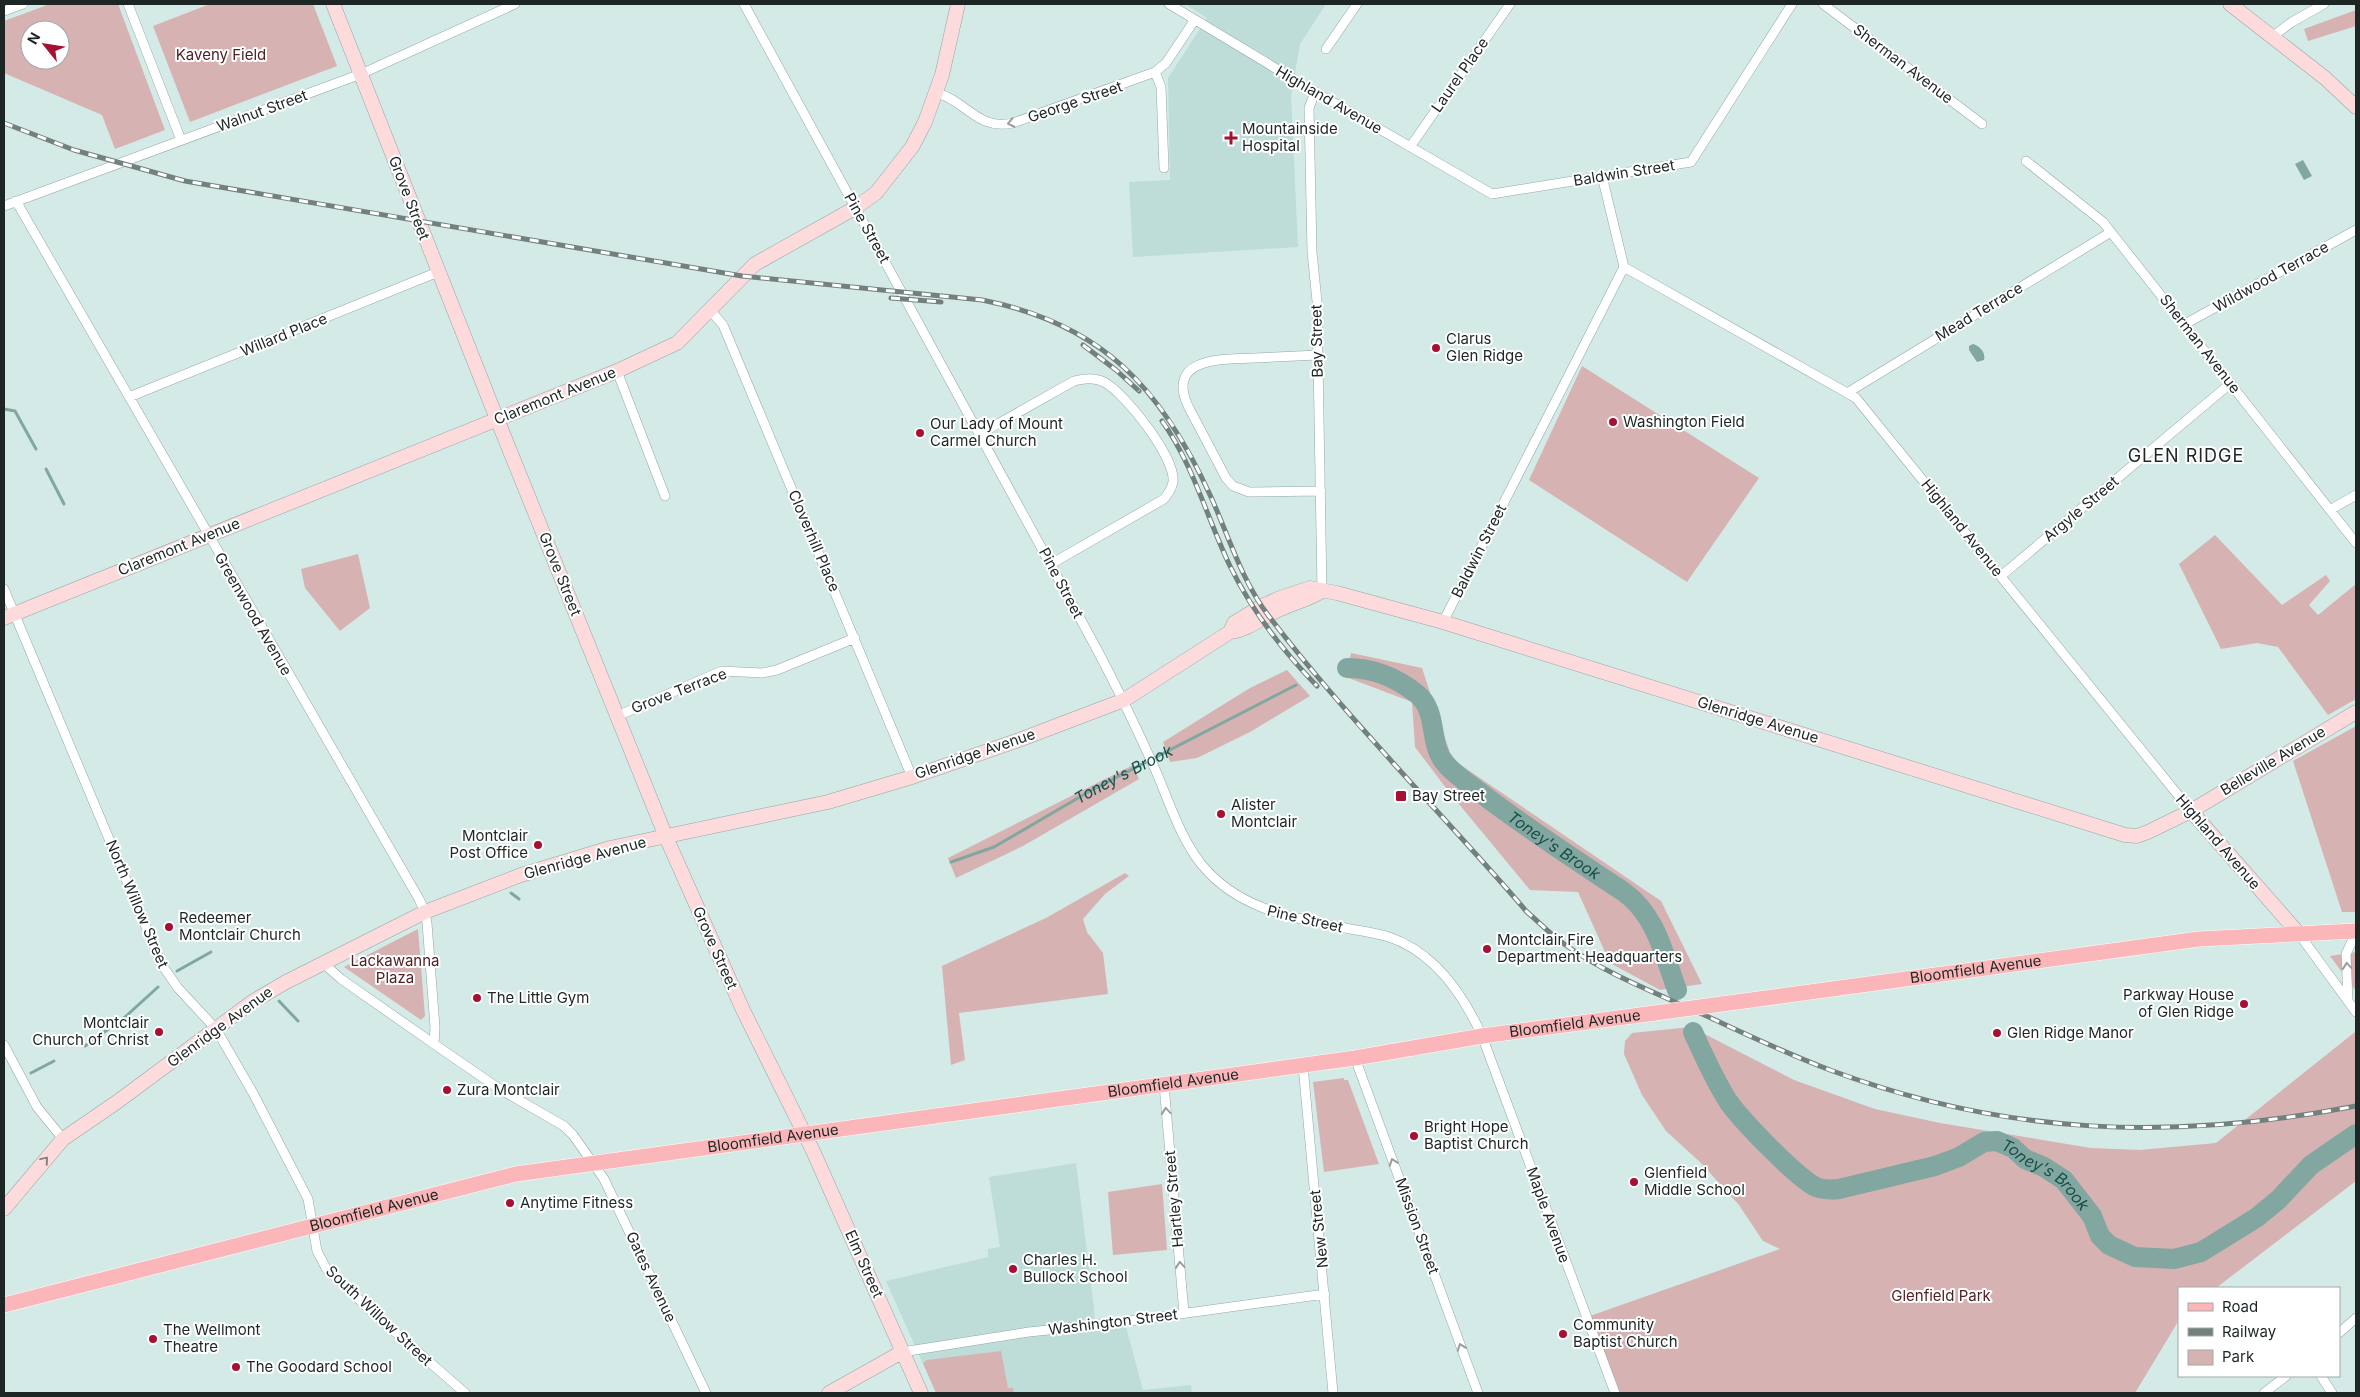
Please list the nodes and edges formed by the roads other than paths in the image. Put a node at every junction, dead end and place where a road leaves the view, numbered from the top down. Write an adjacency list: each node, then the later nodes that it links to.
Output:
1 (23, 4): 14 (street)
2 (128, 4): 24 (street)
3 (333, 4): 19 (street, Grove Street)
4 (515, 4): 19 (street, Walnut Street)
5 (744, 4): 32 (street, Pine Street)
6 (958, 4): 21 (street, Claremont Avenue)
7 (1169, 4): 15 (street, Highland Avenue)
8 (1357, 4): 17 (street)
9 (1510, 4): 25 (street, Laurel Place)
10 (1792, 4): 28 (street, Baldwin Street)
11 (1823, 4): 23 (street, Sherman Avenue)
12 (2230, 4): 16 (street)
13 (2324, 4): 16 (street)
14 (4, 11)
15 (1194, 20): 18 (street, George Street); 20 (street, Highland Avenue)
16 (2277, 40): 22 (street)
17 (1326, 49)
18 (1155, 72): 21 (street, George Street, one-way to 21); 27 (street)
19 (361, 74): 24 (street, Walnut Street); 36 (street, Grove Street)
20 (1315, 92): 25 (street, Highland Avenue); 39 (street, Bay Street)
21 (937, 94): 32 (street, Claremont Avenue)
22 (2356, 107)
23 (1982, 124)
24 (181, 140): 30 (street, Walnut Street)
25 (1410, 147): 29 (street, Highland Avenue)
26 (2026, 161): 34 (street, Sherman Avenue)
27 (1164, 168)
28 (1602, 176): 29 (street, Baldwin Street); 35 (street)
29 (1464, 178)
30 (16, 201): 31 (street, Walnut Street); 43 (street, Greenwood Avenue)
31 (4, 206)
32 (855, 208): 37 (street, Claremont Avenue); 45 (street, Pine Street)
33 (2356, 230): 38 (street, Wildwood Terrace)
34 (2111, 232): 38 (street, Sherman Avenue); 42 (street, Mead Terrace)
35 (1624, 267): 42 (street, Highland Avenue); 57 (street, Baldwin Street)
36 (438, 272): 43 (street, Willard Place); 44 (street, Grove Street)
37 (710, 310): 40 (street, Claremont Avenue); 58 (street, Cloverhill Place)
38 (2186, 324): 41 (street, Sherman Avenue)
39 (1317, 356): 46 (street, Bay Street); 46 (street)
40 (618, 372): 44 (street, Claremont Avenue); 48 (street)
41 (2231, 383): 49 (street, Sherman Avenue); 53 (street, Argyle Street)
42 (1847, 393): 53 (street, Highland Avenue)
43 (129, 398): 50 (street, Greenwood Avenue)
44 (497, 420): 50 (street, Claremont Avenue); 61 (street, Grove Street)
45 (980, 434): 52 (street, Pine Street); 52 (street)
46 (1321, 490): 55 (street, Bay Street)
47 (2356, 495): 49 (street)
48 (665, 496)
49 (2330, 510): 51 (street, Sherman Avenue)
50 (207, 535): 56 (street, Claremont Avenue); 65 (street, Greenwood Avenue)
51 (2356, 543)
52 (1051, 564): 59 (street, Pine Street)
53 (2000, 576): 63 (street, Highland Avenue)
54 (4, 589): 56 (street, North Willow Street)
55 (1322, 591): 57 (street, Glenridge Avenue); 59 (street, Glenridge Avenue)
56 (9, 616): 71 (street, North Willow Street)
57 (1443, 622): 63 (street, Glenridge Avenue)
58 (855, 638): 61 (street, Grove Terrace); 62 (street, Cloverhill Place)
59 (1124, 700): 62 (street, Glenridge Avenue); 72 (street, Pine Street)
60 (2356, 712): 63 (street, Belleville Avenue)
61 (617, 716): 64 (street, Grove Street)
62 (912, 777): 64 (street, Glenridge Avenue)
63 (2191, 811): 67 (street, Highland Avenue)
64 (666, 837): 65 (street, Glenridge Avenue); 78 (street, Grove Street)
65 (426, 912): 68 (street, Glenridge Avenue); 73 (street, Greenwood Avenue)
66 (2356, 932): 67 (main road, Bloomfield Avenue); 69 (street, one-way to 66)
67 (2299, 934): 69 (street); 72 (main road, Bloomfield Avenue, bridge)
68 (324, 963): 71 (street, Glenridge Avenue); 73 (street)
69 (2348, 1000): 70 (street)
70 (2356, 1012)
71 (216, 1029): 79 (street, Glenridge Avenue); 82 (street, North Willow Street)
72 (1482, 1036): 75 (main road, Bloomfield Avenue); 97 (street, Maple Avenue)
73 (434, 1044): 80 (street)
74 (4, 1045): 79 (street)
75 (1355, 1058): 76 (main road, Bloomfield Avenue); 96 (street, Mission Street, one-way to 75)
76 (1303, 1066): 77 (main road, Bloomfield Avenue); 83 (street, New Street)
77 (1164, 1085): 78 (main road, Bloomfield Avenue); 85 (street, Hartley Street, one-way to 77)
78 (806, 1135): 80 (main road, Bloomfield Avenue); 88 (street, Elm Street)
79 (63, 1139): 81 (street, Glenridge Avenue, one-way to 79)
80 (593, 1163): 82 (main road, Bloomfield Avenue); 92 (street, Gates Avenue)
81 (4, 1209)
82 (312, 1227): 84 (main road, Bloomfield Avenue); 91 (street, South Willow Street)
83 (1325, 1294): 85 (street, Washington Street); 95 (street, New Street)
84 (4, 1305)
85 (1184, 1313): 88 (street, Washington Street)
86 (2356, 1318): 87 (street)
87 (2340, 1332)
88 (902, 1352): 93 (street); 94 (street, Elm Street)
89 (2285, 1377): 98 (street)
90 (2322, 1377): 99 (street)
91 (462, 1392)
92 (706, 1393)
93 (829, 1393)
94 (921, 1393)
95 (1333, 1393)
96 (1478, 1393)
97 (1615, 1393)
98 (2264, 1393)
99 (2332, 1393)

